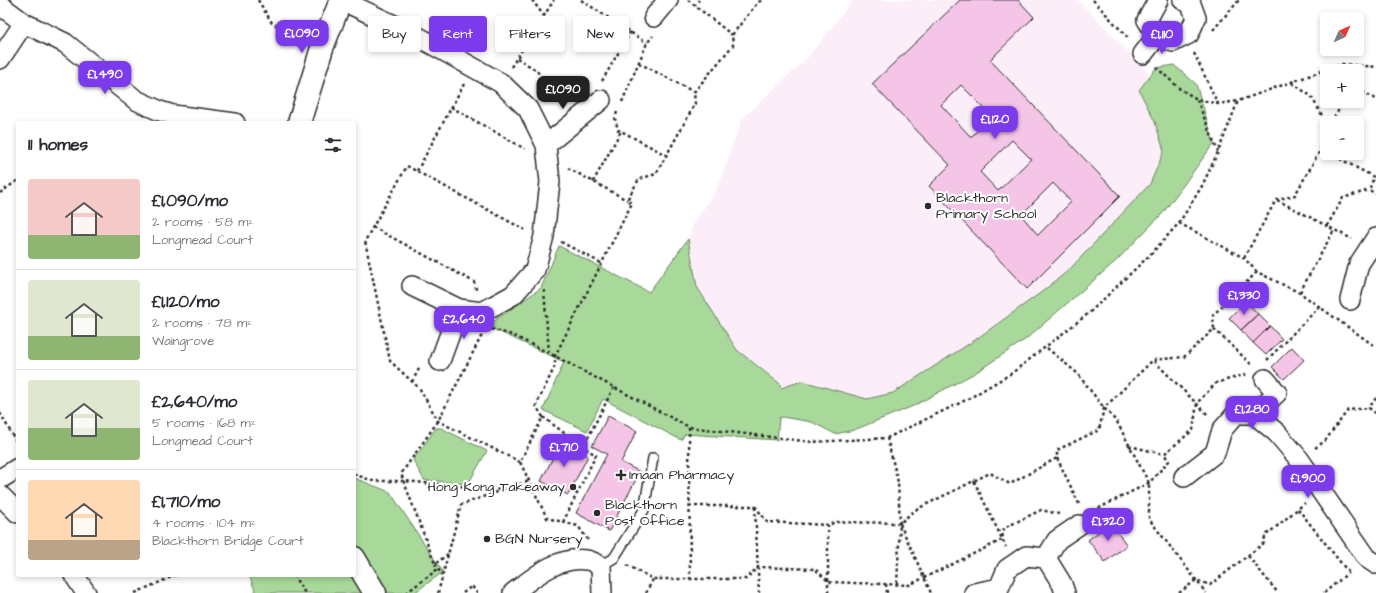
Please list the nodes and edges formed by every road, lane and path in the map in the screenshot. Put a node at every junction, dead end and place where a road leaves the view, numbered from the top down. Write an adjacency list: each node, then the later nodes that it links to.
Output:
1 (258, 0): 22 (path)
2 (341, 0): 22 (street); 29 (street)
3 (532, 0): 15 (path)
4 (554, 0): 15 (path)
5 (581, 0): 18 (path)
6 (668, 0): 17 (street)
7 (687, 0): 14 (path)
8 (699, 0): 14 (path)
9 (764, 0): 19 (path)
10 (1093, 0): 25 (path)
11 (1156, 0): 20 (street)
12 (1190, 1): 20 (street)
13 (0, 5): 16 (street)
14 (694, 6): 19 (path)
15 (544, 16)
16 (24, 23): 27 (street); 45 (street)
17 (655, 25): 21 (path)
18 (631, 31): 21 (path); 39 (path)
19 (732, 35): 35 (path)
20 (1158, 36): 25 (street)
21 (647, 43): 28 (path)
22 (322, 48): 49 (street)
23 (1193, 51): 42 (path)
24 (521, 52): 26 (path)
25 (1142, 54): 37 (path)
26 (517, 58): 33 (path); 47 (path)
27 (0, 59)
28 (639, 63): 35 (path); 41 (path)
29 (473, 66): 33 (street); 56 (path)
30 (1364, 66): 31 (path)
31 (1376, 67)
32 (1320, 72): 34 (path)
33 (501, 83): 51 (street)
34 (1292, 83): 40 (path); 44 (path)
35 (694, 92): 54 (path)
36 (1364, 93): 38 (path)
37 (1197, 99): 42 (path); 53 (path)
38 (1376, 99)
39 (601, 100): 46 (path); 47 (street)
40 (1238, 101): 42 (path); 53 (path)
41 (621, 104)
42 (1218, 104)
43 (618, 111): 46 (path)
44 (1322, 116)
45 (157, 117): 48 (street)
46 (615, 118): 50 (path)
47 (577, 119): 51 (street)
48 (221, 121)
49 (300, 121)
50 (621, 131): 54 (path); 58 (path)
51 (546, 145): 67 (street)
52 (1320, 151): 62 (path)
53 (1218, 152): 63 (path)
54 (666, 155): 70 (path)
55 (1343, 160): 59 (path)
56 (416, 171): 65 (path); 67 (path)
57 (16, 181): 60 (path)
58 (593, 182)
59 (1369, 190): 61 (path); 64 (path)
60 (0, 193)
61 (1376, 194)
62 (1276, 200): 64 (path); 69 (path)
63 (1179, 223): 69 (path); 81 (path)
64 (1327, 226): 66 (path)
65 (372, 227): 78 (path); 96 (path)
66 (1334, 230): 68 (path); 74 (path)
67 (544, 236): 70 (path); 71 (street)
68 (1372, 243): 75 (street)
69 (1244, 258): 72 (path)
70 (601, 263): 83 (path)
71 (535, 270): 78 (street); 82 (path)
72 (1257, 272): 74 (path); 79 (path)
73 (412, 286): 77 (street)
74 (1300, 293): 76 (path)
75 (1350, 300)
76 (1320, 306): 80 (path); 86 (path)
77 (459, 309): 78 (street); 85 (street)
78 (482, 312)
79 (1214, 329): 84 (path); 86 (path)
80 (1376, 347)
81 (1047, 348): 90 (path); 99 (path)
82 (549, 353): 83 (path); 96 (path)
83 (555, 356): 87 (path); 95 (path)
84 (1154, 360): 89 (path); 90 (path)
85 (440, 361)
86 (1260, 371): 89 (path); 93 (street)
87 (614, 387): 97 (path); 102 (path)
88 (1376, 398): 91 (path)
89 (1197, 403): 98 (path); 103 (path)
90 (1104, 408): 101 (path); 105 (path)
91 (1369, 408): 94 (path); 106 (path)
92 (0, 413): 100 (path)
93 (1254, 414): 98 (street); 106 (street)
94 (1376, 414)
95 (543, 417): 102 (path); 107 (path)
96 (438, 422): 107 (path); 112 (path)
97 (689, 427): 99 (path); 120 (path)
98 (1222, 430): 110 (street)
99 (887, 438): 128 (path)
100 (16, 441)
101 (1129, 446): 103 (path); 115 (path)
102 (583, 447): 127 (path)
103 (1164, 454): 115 (path)
104 (653, 458): 136 (lane)
105 (1057, 458): 114 (path); 119 (path)
106 (1299, 459): 117 (street)
107 (520, 462): 113 (path)
108 (16, 469): 111 (street)
109 (356, 475): 112 (path)
110 (1184, 477)
111 (0, 479)
112 (404, 481): 116 (path); 137 (path)
113 (529, 481): 116 (path); 127 (path)
114 (974, 481): 128 (path); 130 (path)
115 (1149, 483): 126 (path); 149 (path)
116 (501, 490): 131 (path)
117 (1321, 490): 123 (path); 135 (street)
118 (0, 495): 124 (street)
119 (1079, 504): 122 (path); 126 (path)
120 (689, 506): 121 (path); 148 (path)
121 (755, 506): 129 (path); 139 (path)
122 (1073, 508)
123 (1298, 509): 132 (path); 141 (path)
124 (16, 511)
125 (1066, 511): 130 (path)
126 (1084, 516): 133 (street)
127 (563, 522): 136 (path)
128 (900, 524): 129 (path); 146 (path); 152 (path)
129 (828, 526): 150 (path)
130 (1002, 540): 138 (path); 146 (path)
131 (448, 554): 137 (path); 142 (path)
132 (1248, 556): 149 (path); 172 (path)
133 (1046, 558): 138 (street); 169 (street)
134 (356, 561): 156 (street)
135 (1372, 561): 141 (path)
136 (607, 562): 147 (path); 161 (street); 162 (street)
137 (434, 564): 140 (path)
138 (1014, 564): 168 (street)
139 (758, 567): 148 (path); 150 (path); 164 (path)
140 (438, 569): 142 (path); 157 (path)
141 (1349, 573): 173 (path)
142 (442, 575): 158 (path)
143 (75, 577): 153 (street)
144 (171, 577): 154 (path)
145 (294, 577): 155 (path)
146 (924, 577): 152 (path); 167 (path)
147 (653, 579): 148 (path); 163 (path)
148 (690, 579)
149 (1196, 580): 170 (path); 171 (path)
150 (828, 582): 151 (path); 165 (path)
151 (886, 584): 152 (path); 166 (path)
152 (897, 584)
153 (86, 593)
154 (134, 593)
155 (306, 593)
156 (375, 593)
157 (406, 593)
158 (438, 593)
159 (463, 593): 160 (path)
160 (477, 593)
161 (513, 593)
162 (602, 593)
163 (646, 593)
164 (759, 593)
165 (828, 593)
166 (887, 593)
167 (931, 593)
168 (974, 593)
169 (1064, 593)
170 (1179, 593)
171 (1206, 593)
172 (1278, 593)
173 (1324, 593)

